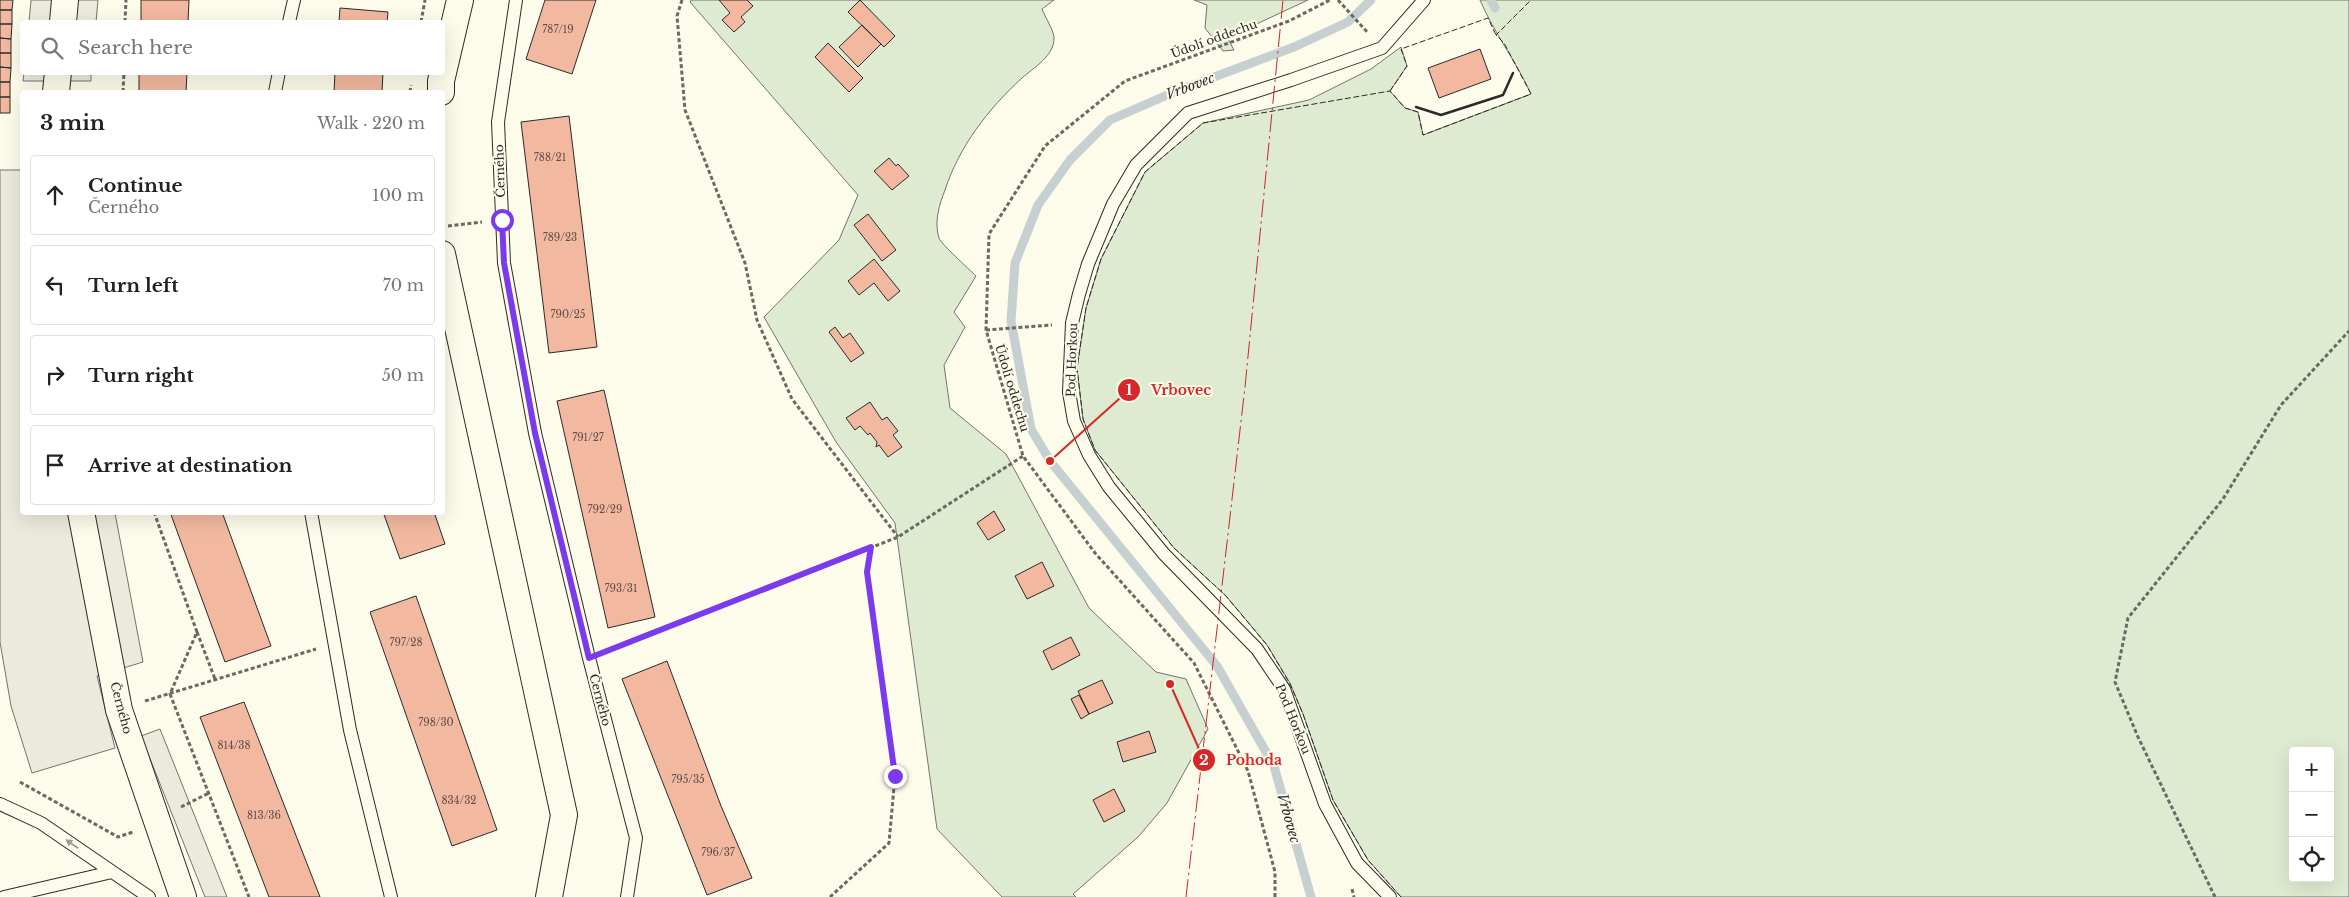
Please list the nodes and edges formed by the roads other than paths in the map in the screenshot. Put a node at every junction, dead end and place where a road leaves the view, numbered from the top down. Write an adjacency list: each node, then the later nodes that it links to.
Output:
1 (65, 0): 6 (street)
2 (294, 0): 7 (lane)
3 (460, 0): 8 (street)
4 (516, 0): 25 (lane, Černého)
5 (1424, 0): 26 (lane, Pod Horkou)
6 (63, 20)
7 (289, 20)
8 (445, 64)
9 (58, 75): 12 (street)
10 (279, 75): 13 (lane)
11 (442, 75): 14 (street)
12 (56, 90)
13 (276, 90)
14 (440, 90)
15 (445, 268): 24 (street)
16 (82, 515): 22 (street, Černého)
17 (312, 515): 23 (lane)
18 (0, 804): 19 (lane, one-way to 18)
19 (112, 872): 20 (lane); 21 (lane)
20 (4, 897)
21 (149, 897)
22 (183, 897)
23 (391, 897)
24 (549, 897)
25 (627, 897)
26 (1390, 897)

